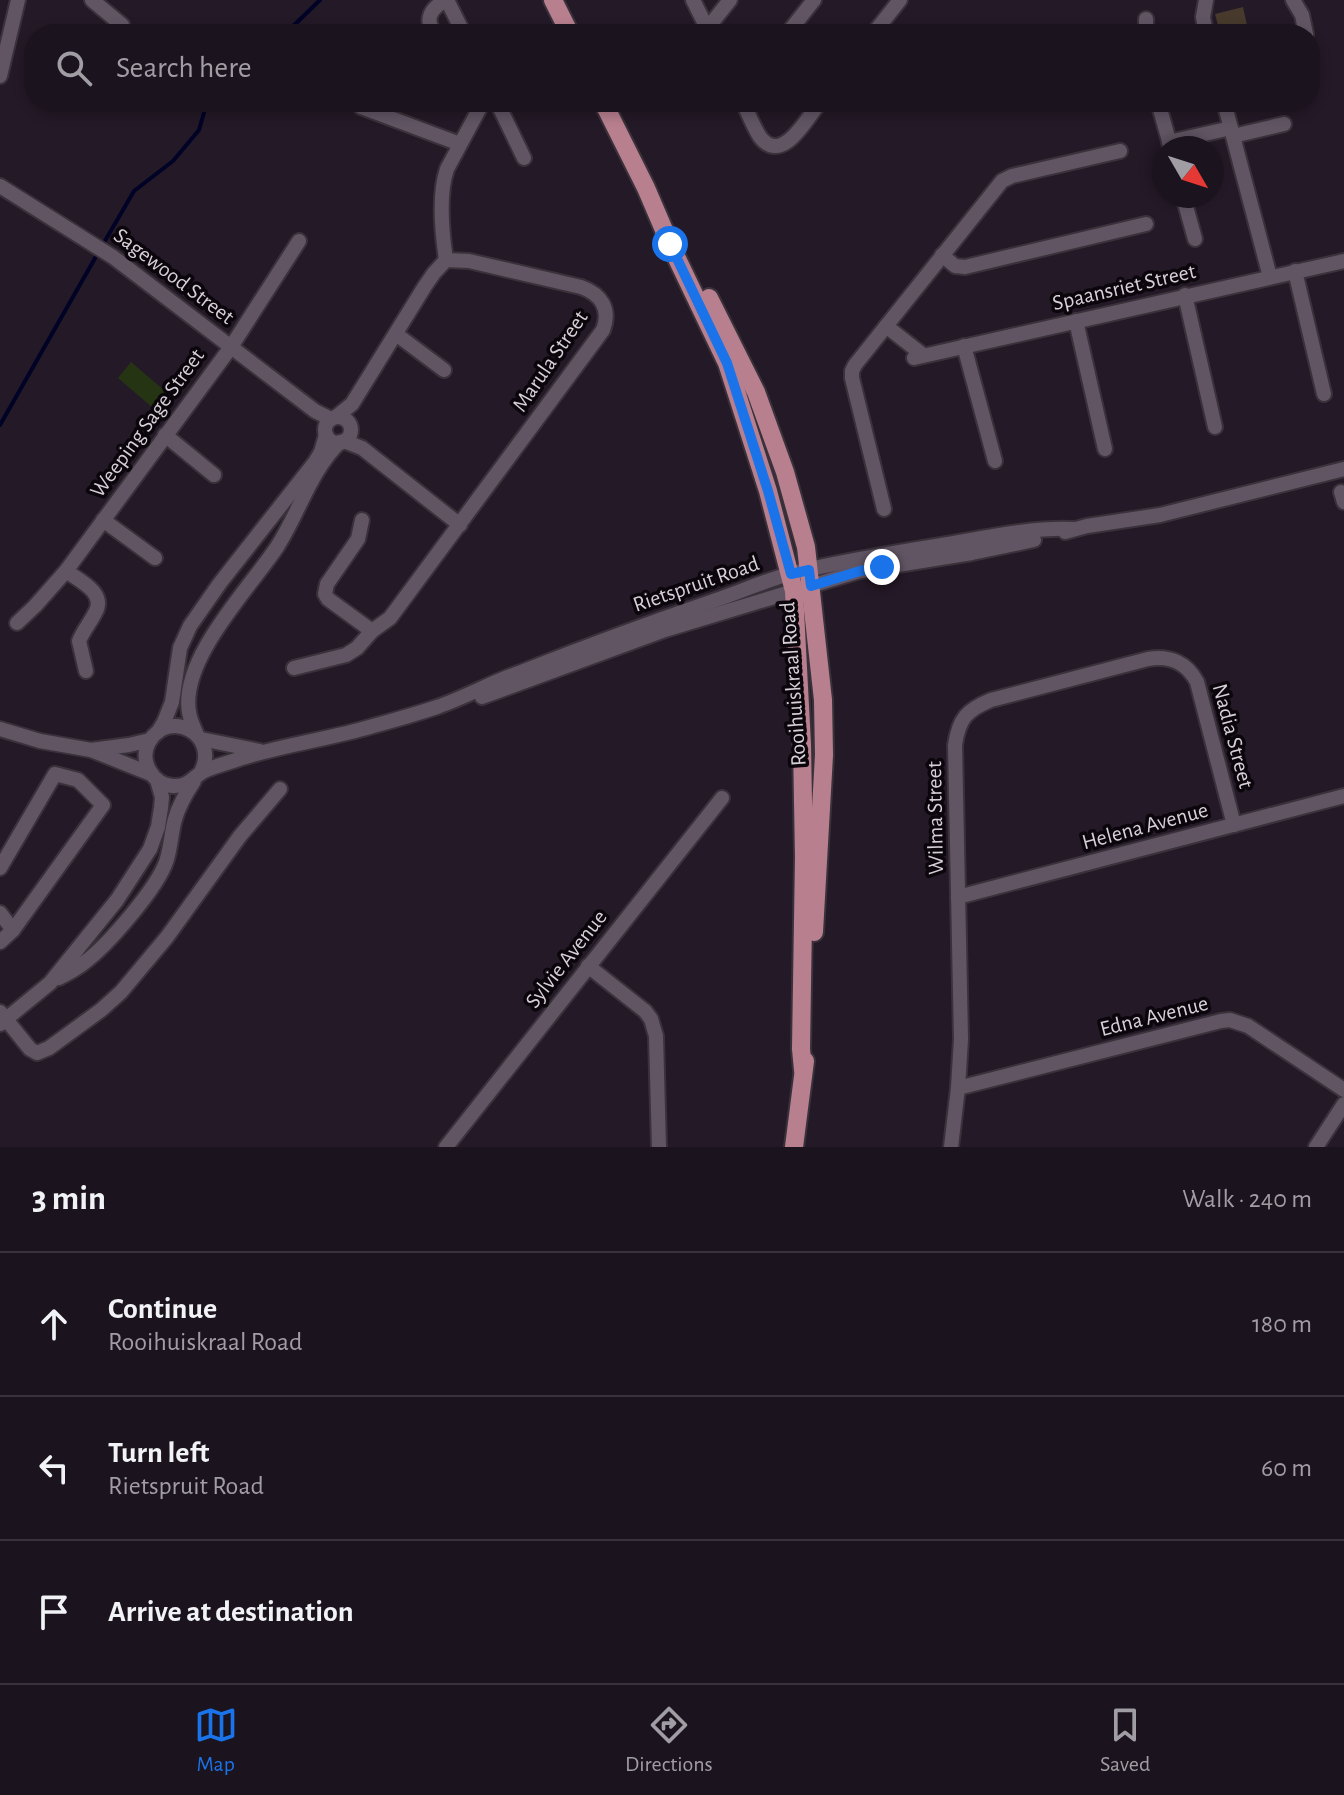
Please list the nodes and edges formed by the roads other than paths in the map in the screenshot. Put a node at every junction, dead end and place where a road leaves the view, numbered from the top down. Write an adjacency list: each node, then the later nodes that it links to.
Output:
1 (18, 0): 11 (street)
2 (92, 0): 12 (street)
3 (446, 0): 13 (street); 14 (street)
4 (553, 0): 15 (main road)
5 (693, 0): 16 (street)
6 (730, 0): 17 (street)
7 (814, 0): 18 (street)
8 (900, 0): 19 (street)
9 (1206, 0): 20 (street)
10 (1293, 0): 21 (street)
11 (6, 24): 22 (street)
12 (121, 24)
13 (430, 24)
14 (459, 24)
15 (565, 24)
16 (705, 24)
17 (713, 24)
18 (795, 24)
19 (881, 24)
20 (1204, 24)
21 (1304, 24)
22 (0, 76)
23 (374, 112): 35 (street)
24 (478, 112): 35 (street)
25 (502, 112): 37 (street)
26 (608, 112): 69 (main road, Rooihuiskraal Road)
27 (748, 112): 28 (street)
28 (812, 112)
29 (1161, 112): 33 (street)
30 (1227, 112): 32 (street)
31 (1284, 124): 32 (street)
32 (1232, 132): 34 (street); 47 (street)
33 (1167, 136)
34 (1213, 136)
35 (460, 144): 44 (street)
36 (1120, 151): 43 (street)
37 (524, 158)
38 (0, 186): 53 (street, Sagewood Street)
39 (1186, 208): 41 (street)
40 (1146, 224): 43 (street)
41 (1195, 239)
42 (299, 241): 53 (street, Weeping Sage Street)
43 (942, 255): 50 (street)
44 (446, 260): 51 (street); 66 (street, Marula Street)
45 (1344, 261): 46 (street, Spaansriet Street)
46 (1295, 271): 47 (street, Spaansriet Street); 55 (street)
47 (1270, 277): 48 (street, Spaansriet Street)
48 (1185, 295): 49 (street, Spaansriet Street); 56 (street)
49 (1076, 321): 52 (street, Spaansriet Street); 59 (street)
50 (886, 326): 52 (street, Spaansriet Street); 63 (street)
51 (396, 334): 54 (street); 57 (street)
52 (964, 346): 60 (street)
53 (231, 347): 57 (street, Sagewood Street); 58 (street, Weeping Sage Street)
54 (444, 370)
55 (1324, 394)
56 (1215, 427)
57 (338, 429): 66 (street, Sagewood Street); 70 (street); 71 (street)
58 (165, 435): 62 (street); 64 (street, Weeping Sage Street)
59 (1105, 449)
60 (995, 461)
61 (1344, 469): 69 (street, Rietspruit Road)
62 (214, 475)
63 (884, 509)
64 (103, 520): 67 (street); 68 (street, Weeping Sage Street)
65 (362, 520): 73 (street)
66 (460, 525): 73 (street, Marula Street)
67 (155, 558)
68 (66, 571): 72 (street, Weeping Sage Street); 76 (street)
69 (801, 580): 81 (street, Rietspruit Road); 103 (main road, Rooihuiskraal Road)
70 (202, 606): 71 (street); 78 (street)
71 (223, 621): 79 (street)
72 (17, 623)
73 (372, 631): 75 (street, Marula Street)
74 (1180, 663): 87 (street, Nadia Street); 91 (street, Wilma Street)
75 (294, 668)
76 (86, 671)
77 (0, 729): 80 (street)
78 (154, 736): 79 (street); 80 (street); 83 (street)
79 (199, 737): 81 (street, Rietspruit Road); 82 (street)
80 (91, 750): 83 (street)
81 (260, 751): 82 (street, Rietspruit Road)
82 (198, 776): 83 (street); 90 (street)
83 (154, 777): 89 (street)
84 (280, 789): 97 (street)
85 (1344, 796): 87 (street, Helena Avenue)
86 (722, 798): 95 (street, Sylvie Avenue)
87 (1234, 825): 91 (street, Helena Avenue)
88 (0, 868): 93 (street)
89 (129, 882): 90 (street); 96 (street)
90 (146, 895): 96 (street)
91 (958, 897): 98 (street, Wilma Street)
92 (0, 913): 93 (street)
93 (13, 930): 94 (street)
94 (0, 942)
95 (588, 966): 101 (street, Sylvie Avenue); 102 (street)
96 (50, 983): 97 (street)
97 (2, 1018)
98 (958, 1088): 99 (street, Edna Avenue); 104 (street, Wilma Street)
99 (1344, 1090)
100 (1344, 1104): 105 (street)
101 (446, 1147)
102 (659, 1147)
103 (794, 1147)
104 (951, 1147)
105 (1316, 1147)

